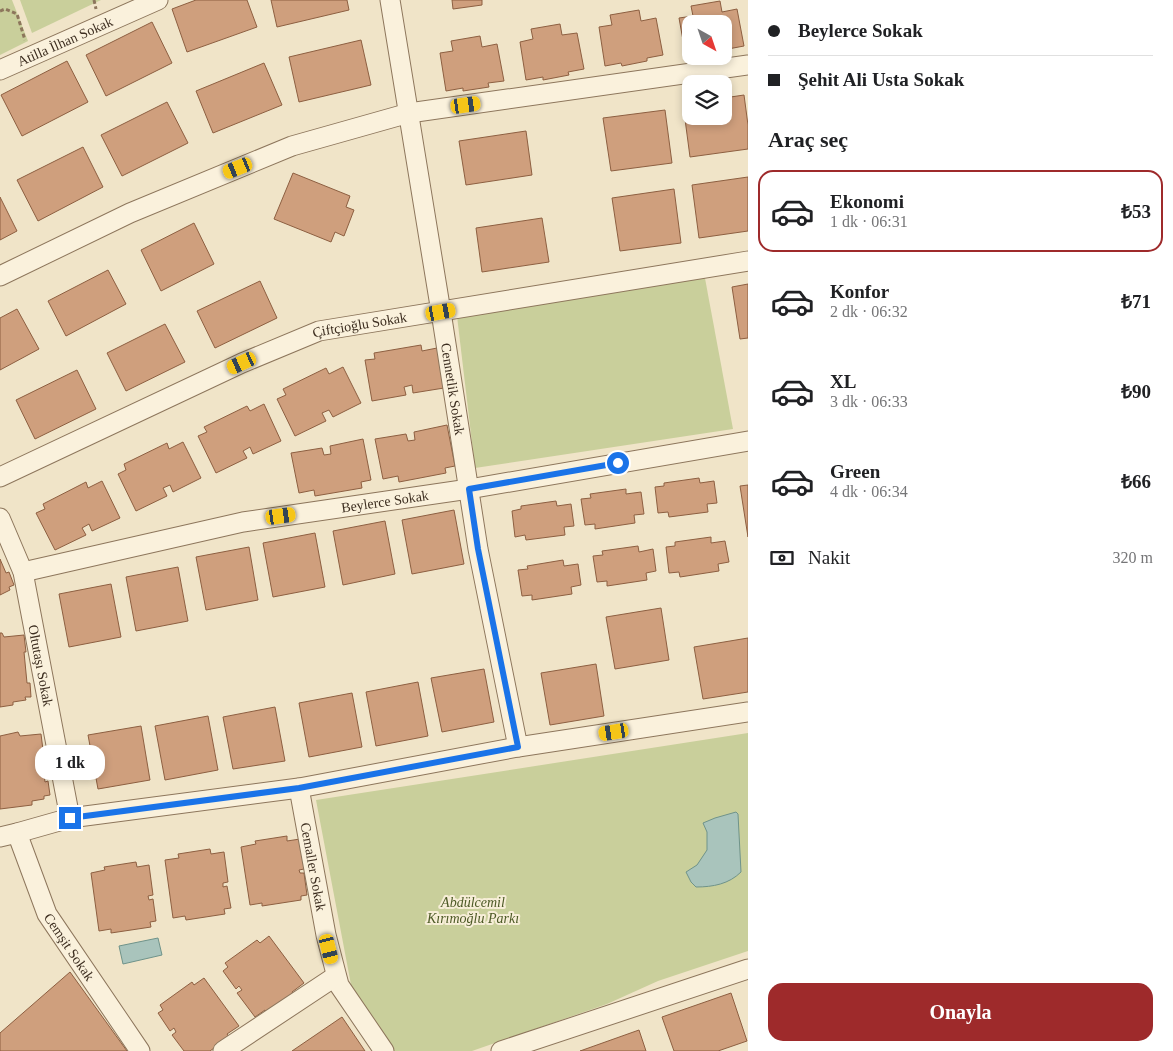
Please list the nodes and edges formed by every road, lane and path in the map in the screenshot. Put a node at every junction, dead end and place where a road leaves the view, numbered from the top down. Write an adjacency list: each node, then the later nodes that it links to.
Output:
1 (158, 0): 6 (street, Atilla İlhan Sokak)
2 (390, 0): 7 (street, Cennetlik Sokak)
3 (0, 11): 4 (path)
4 (17, 44)
5 (748, 65): 7 (street)
6 (0, 70)
7 (409, 113): 9 (street); 10 (street, Cennetlik Sokak)
8 (748, 260): 10 (street, Çiftçioğlu Sokak)
9 (0, 276)
10 (441, 312): 12 (street, Çiftçioğlu Sokak); 13 (street, Cennetlik Sokak)
11 (748, 441): 13 (street, Beylerce Sokak)
12 (0, 477)
13 (469, 489): 15 (street, Beylerce Sokak); 17 (street, Cennetlik Sokak)
14 (0, 518): 15 (street, Oltutaşı Sokak)
15 (23, 572): 19 (street, Oltutaşı Sokak)
16 (748, 712): 17 (street)
17 (518, 747): 18 (street)
18 (299, 788): 19 (street); 22 (street, Cemaller Sokak)
19 (70, 818): 20 (street)
20 (8, 835): 23 (street, Cemşit Sokak)
21 (748, 968): 26 (street)
22 (336, 976): 24 (street); 25 (street, Cemaller Sokak)
23 (140, 1051)
24 (223, 1051)
25 (384, 1051)
26 (501, 1051)

